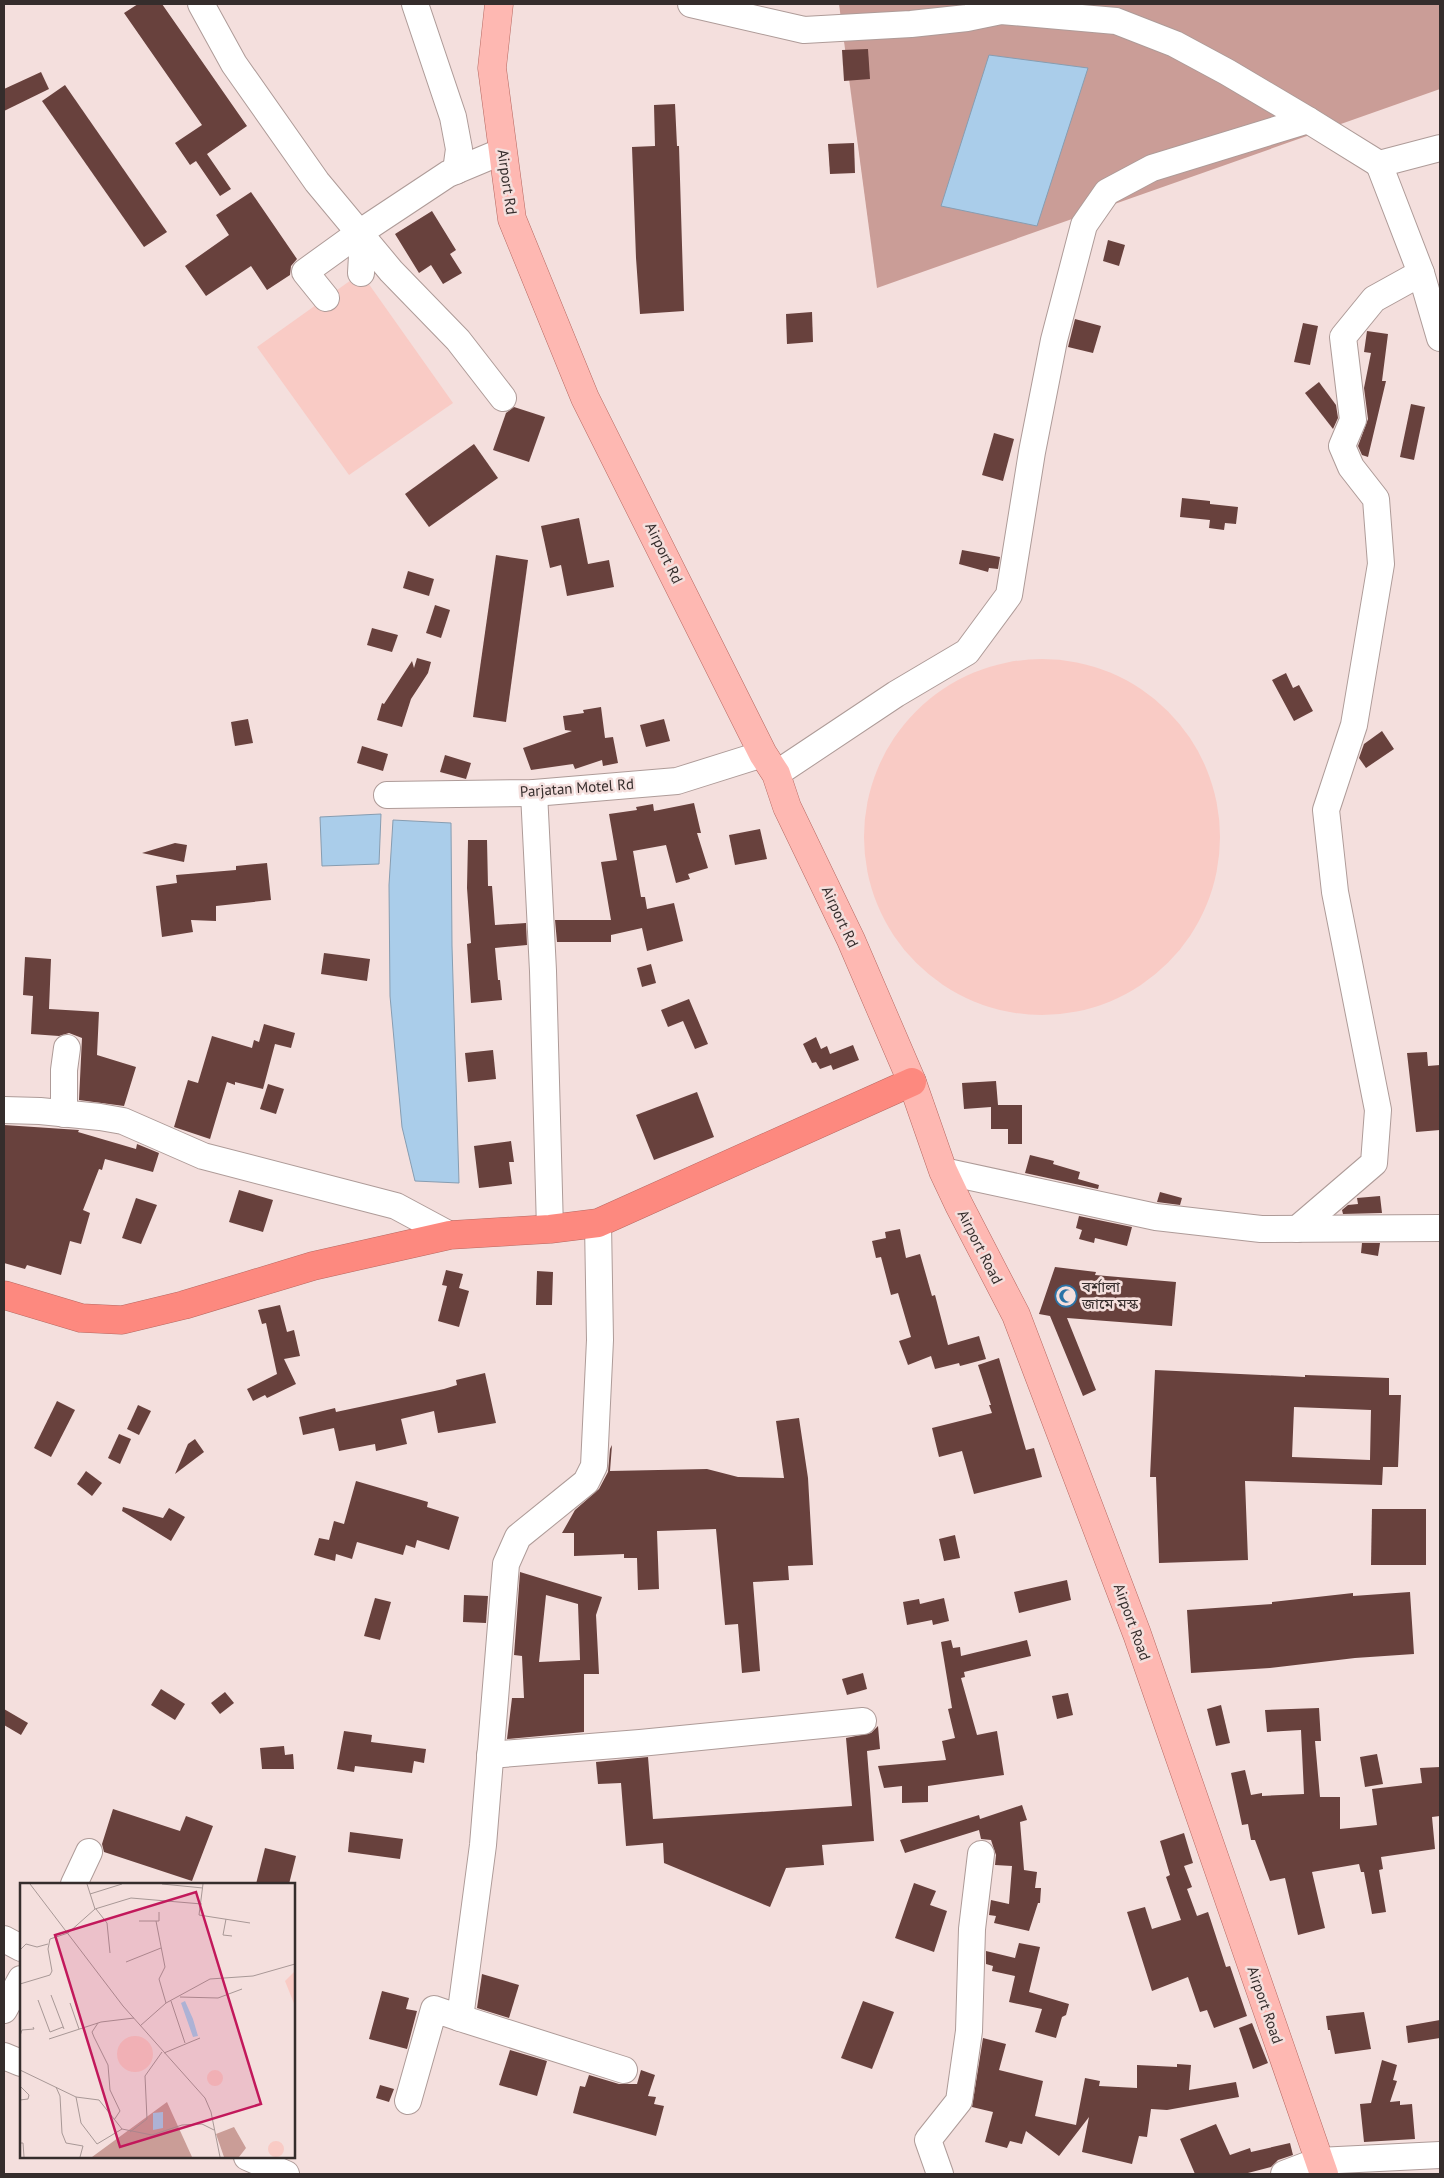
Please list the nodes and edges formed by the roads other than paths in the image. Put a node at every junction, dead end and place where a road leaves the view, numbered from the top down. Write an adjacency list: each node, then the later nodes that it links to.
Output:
1 (201, 4): 10 (street)
2 (415, 4): 9 (street)
3 (499, 4): 7 (main road, Airport Rd)
4 (691, 4): 5 (street)
5 (1308, 120): 8 (street); 16 (street, Parjatan Motel Rd)
6 (1440, 148): 8 (street)
7 (503, 151): 9 (street); 16 (main road, Airport Rd)
8 (1379, 164): 12 (street)
9 (456, 171): 10 (street)
10 (361, 235): 11 (street); 13 (street); 15 (street)
11 (361, 273)
12 (1421, 273): 14 (street); 27 (street)
13 (326, 298)
14 (1440, 338)
15 (503, 398)
16 (769, 764): 17 (street, Parjatan Motel Rd); 20 (main road, Airport Rd)
17 (534, 793): 18 (street, Parjatan Motel Rd); 26 (street)
18 (387, 795)
19 (67, 1048): 22 (street)
20 (912, 1082): 23 (main road, Airport Road); 24 (highway)
21 (4, 1110): 22 (street)
22 (64, 1114): 28 (street)
23 (943, 1171): 27 (street); 46 (main road, Airport Road)
24 (598, 1223): 26 (highway); 31 (street)
25 (1440, 1228): 27 (street)
26 (550, 1229): 28 (highway)
27 (1297, 1229)
28 (450, 1235): 29 (highway)
29 (4, 1296)
30 (863, 1721): 31 (street)
31 (490, 1755): 39 (street)
32 (89, 1852): 34 (street)
33 (981, 1854): 48 (street)
34 (74, 1883)
35 (4, 1939): 36 (street)
36 (20, 1947)
37 (20, 1981): 38 (street)
38 (4, 2010)
39 (460, 2018): 42 (street); 43 (street)
40 (4, 2056): 41 (street)
41 (20, 2063)
42 (624, 2070)
43 (408, 2102)
44 (1440, 2155): 46 (street)
45 (248, 2158): 47 (street)
46 (1321, 2167): 49 (street)
47 (286, 2174)
48 (940, 2174)
49 (1284, 2174)

